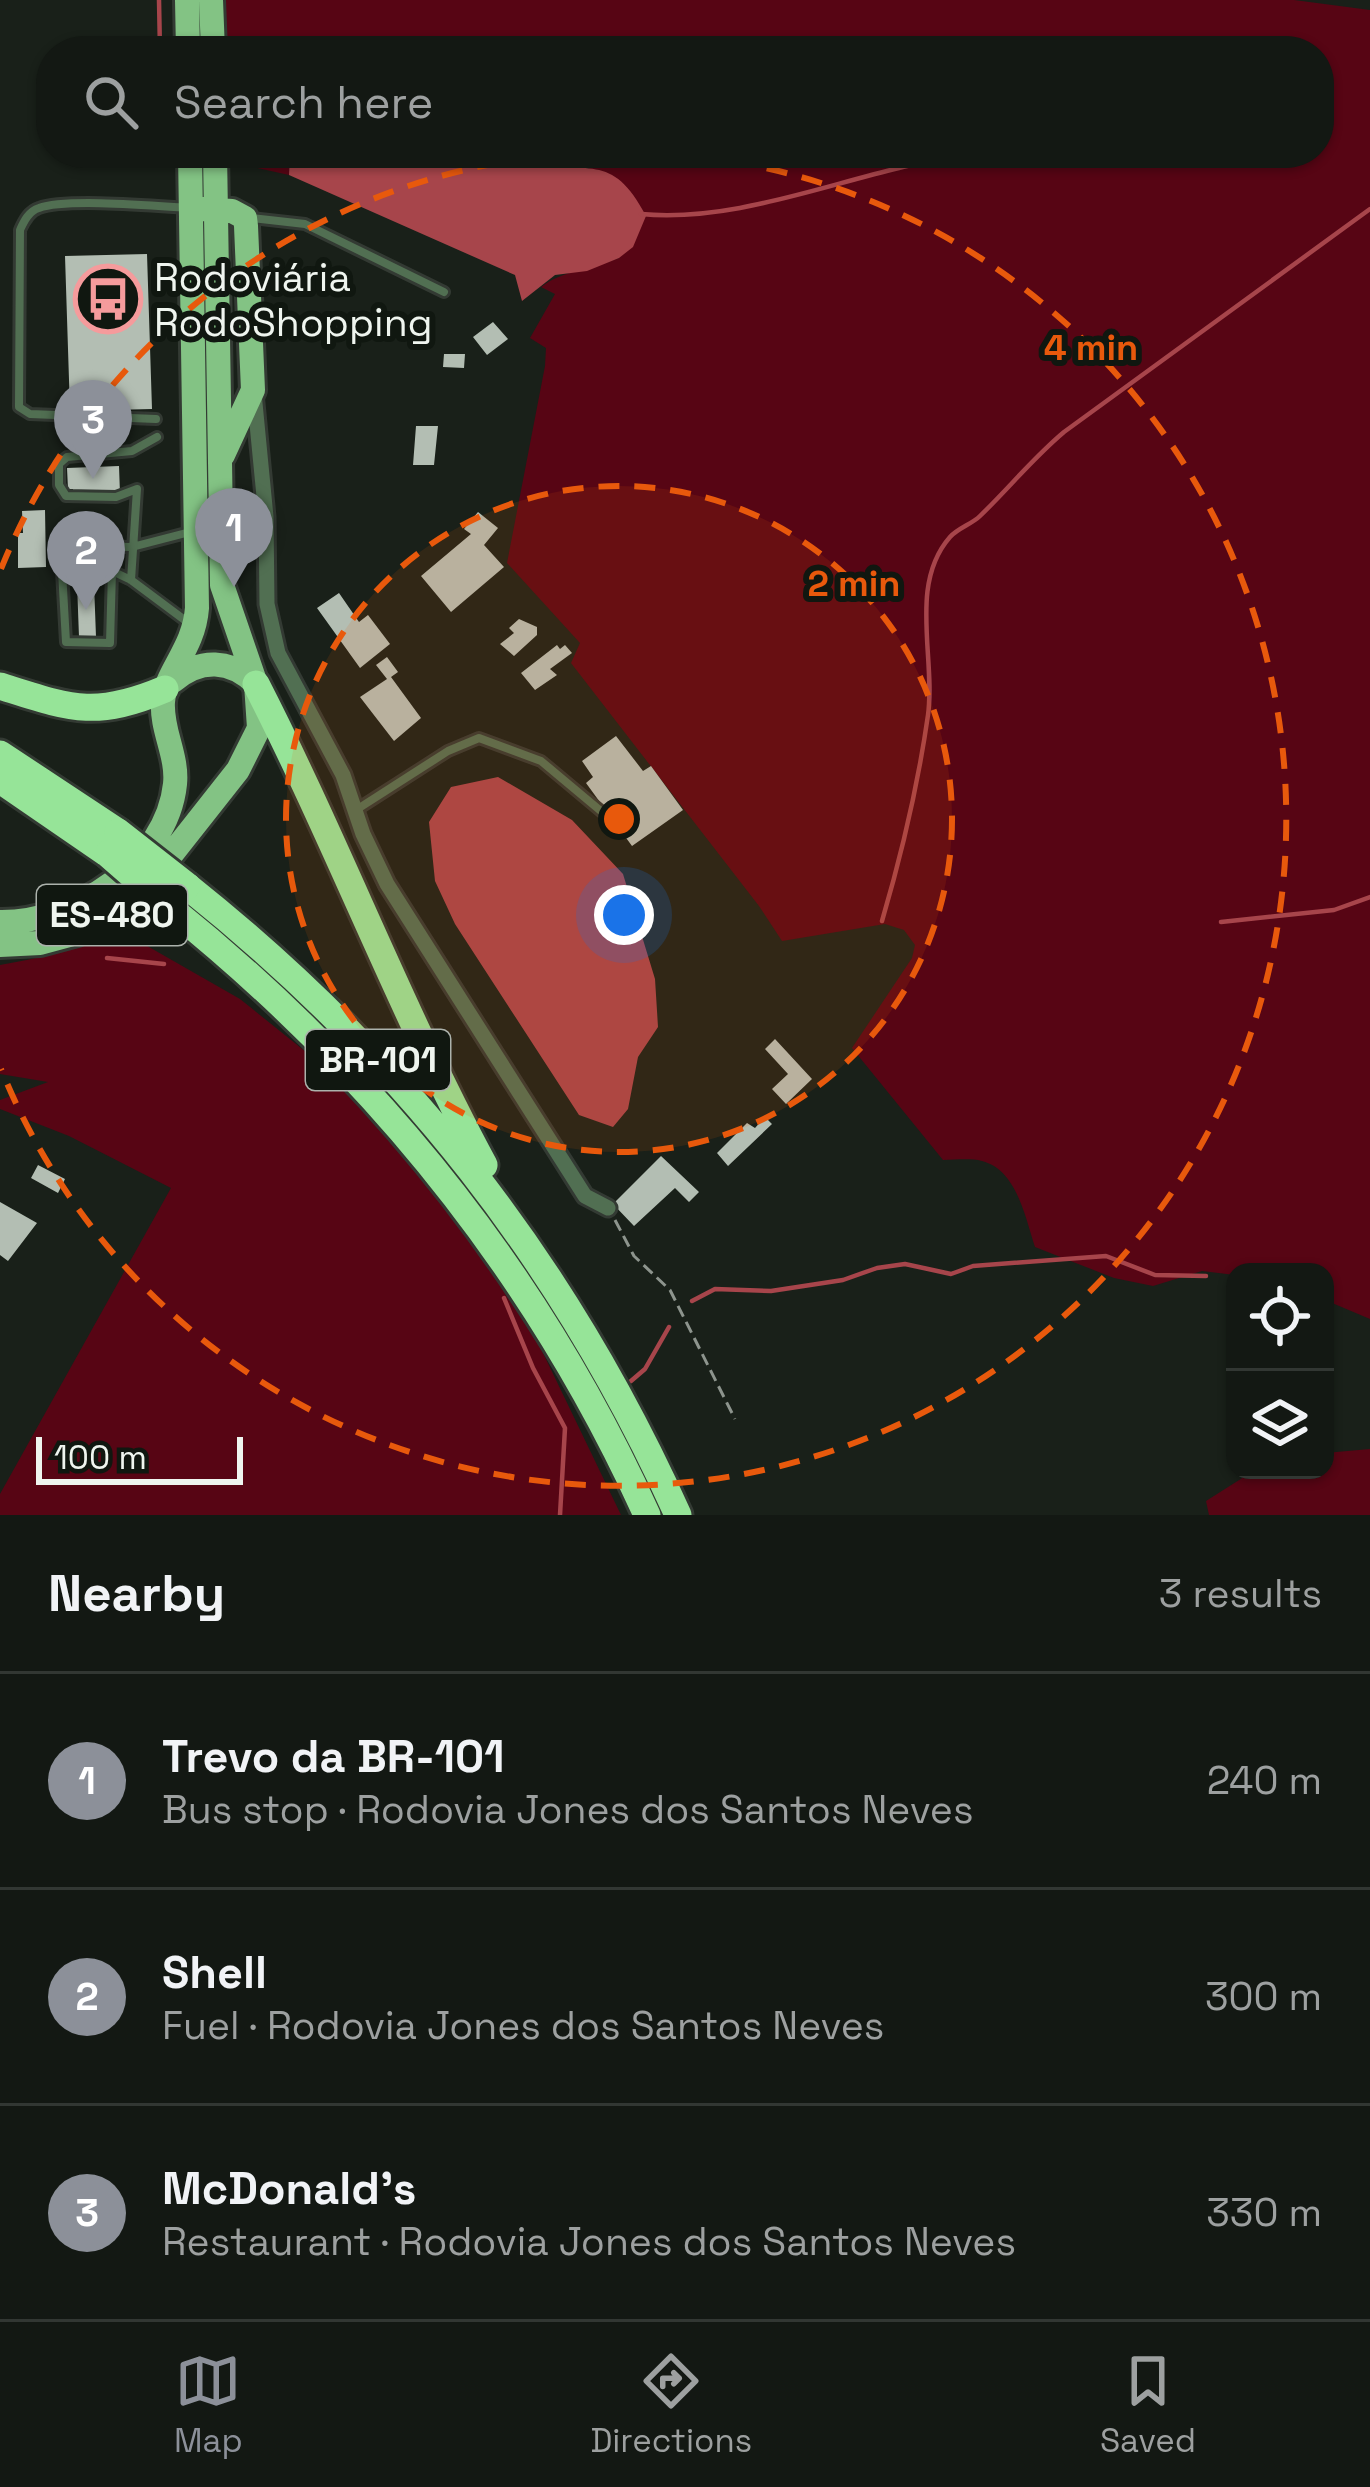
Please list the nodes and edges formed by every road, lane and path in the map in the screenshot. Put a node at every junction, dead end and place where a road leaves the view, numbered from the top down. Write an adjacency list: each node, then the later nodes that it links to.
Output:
1 (187, 0): 3 (main road)
2 (212, 0): 4 (main road)
3 (188, 36)
4 (213, 36)
5 (194, 168): 7 (main road, ES-480)
6 (211, 168): 7 (main road, ES-480)
7 (204, 208): 8 (main road); 11 (lane); 13 (main road, ES-480); 14 (main road, ES-480)
8 (245, 218): 9 (lane); 10 (main road)
9 (444, 292)
10 (253, 390): 13 (main road); 26 (street)
11 (156, 419)
12 (158, 437): 16 (lane)
13 (220, 462): 21 (main road, ES-480)
14 (197, 530): 16 (lane); 20 (main road, ES-480)
15 (112, 546): 16 (lane); 17 (lane); 18 (lane)
16 (132, 547): 19 (lane)
17 (62, 569): 18 (lane); 18 (lane)
18 (112, 571): 19 (lane)
19 (131, 580): 20 (lane)
20 (196, 628): 23 (main road, ES-480)
21 (256, 684): 23 (main road); 31 (main road, ES-480); 33 (highway)
22 (0, 686): 23 (highway)
23 (165, 689): 30 (main road, ES-480)
24 (0, 754): 28 (highway, BR-101)
25 (0, 780): 28 (highway, BR-101)
26 (356, 810): 27 (lane); 32 (street)
27 (602, 812)
28 (113, 843): 29 (highway, BR-101, bridge)
29 (178, 897): 33 (highway, BR-101); 35 (highway, BR-101)
30 (0, 922)
31 (0, 945)
32 (608, 1208): 34 (path)
33 (541, 1262): 36 (highway, BR-101)
34 (735, 1419)
35 (647, 1515)
36 (678, 1515)

